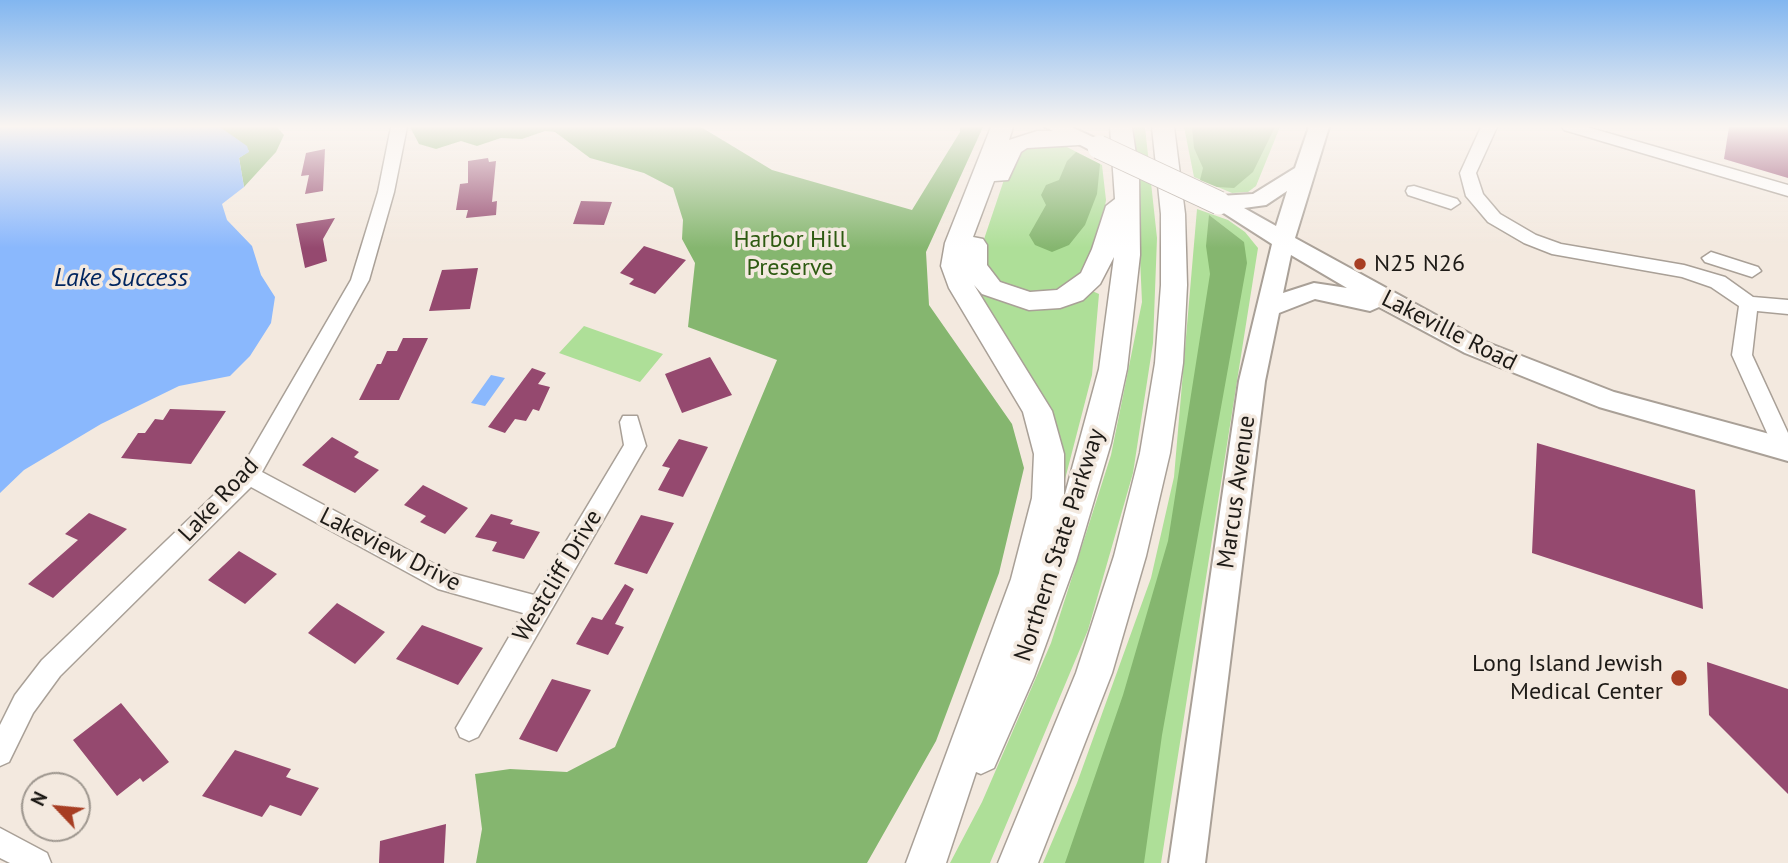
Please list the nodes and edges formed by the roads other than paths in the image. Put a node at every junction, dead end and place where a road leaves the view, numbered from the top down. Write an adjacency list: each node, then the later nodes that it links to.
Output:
1 (391, 167): 25 (street, Lake Road)
2 (987, 167): 31 (highway)
3 (1004, 167): 11 (highway)
4 (1126, 167): 11 (highway, Northern State Parkway)
5 (1142, 167): 14 (main road, Lakeville Road, bridge)
6 (1168, 167): 32 (highway)
7 (1303, 167): 10 (main road, Marcus Avenue)
8 (1471, 167): 19 (street)
9 (1707, 167): 13 (street)
10 (1301, 173): 14 (main road); 16 (main road, Marcus Avenue)
11 (1127, 176): 31 (highway, Northern State Parkway)
12 (1414, 191): 15 (street)
13 (1788, 191)
14 (1219, 203): 16 (main road, Lakeville Road)
15 (1451, 204)
16 (1284, 240): 21 (main road, Marcus Avenue); 22 (main road, Lakeville Road)
17 (1711, 258): 18 (street)
18 (1752, 271)
19 (1749, 303): 20 (street); 24 (street)
20 (1788, 307)
21 (1268, 308): 22 (main road); 33 (main road, Marcus Avenue)
22 (1415, 317): 24 (main road, Lakeville Road)
23 (630, 422): 26 (street, Westcliff Drive)
24 (1787, 449)
25 (249, 475): 26 (street, Lakeview Drive); 28 (street, Lake Road)
26 (539, 607): 27 (street, Westcliff Drive)
27 (469, 728)
28 (0, 753)
29 (0, 842): 30 (street)
30 (37, 863)
31 (928, 863)
32 (1018, 863)
33 (1187, 863)

